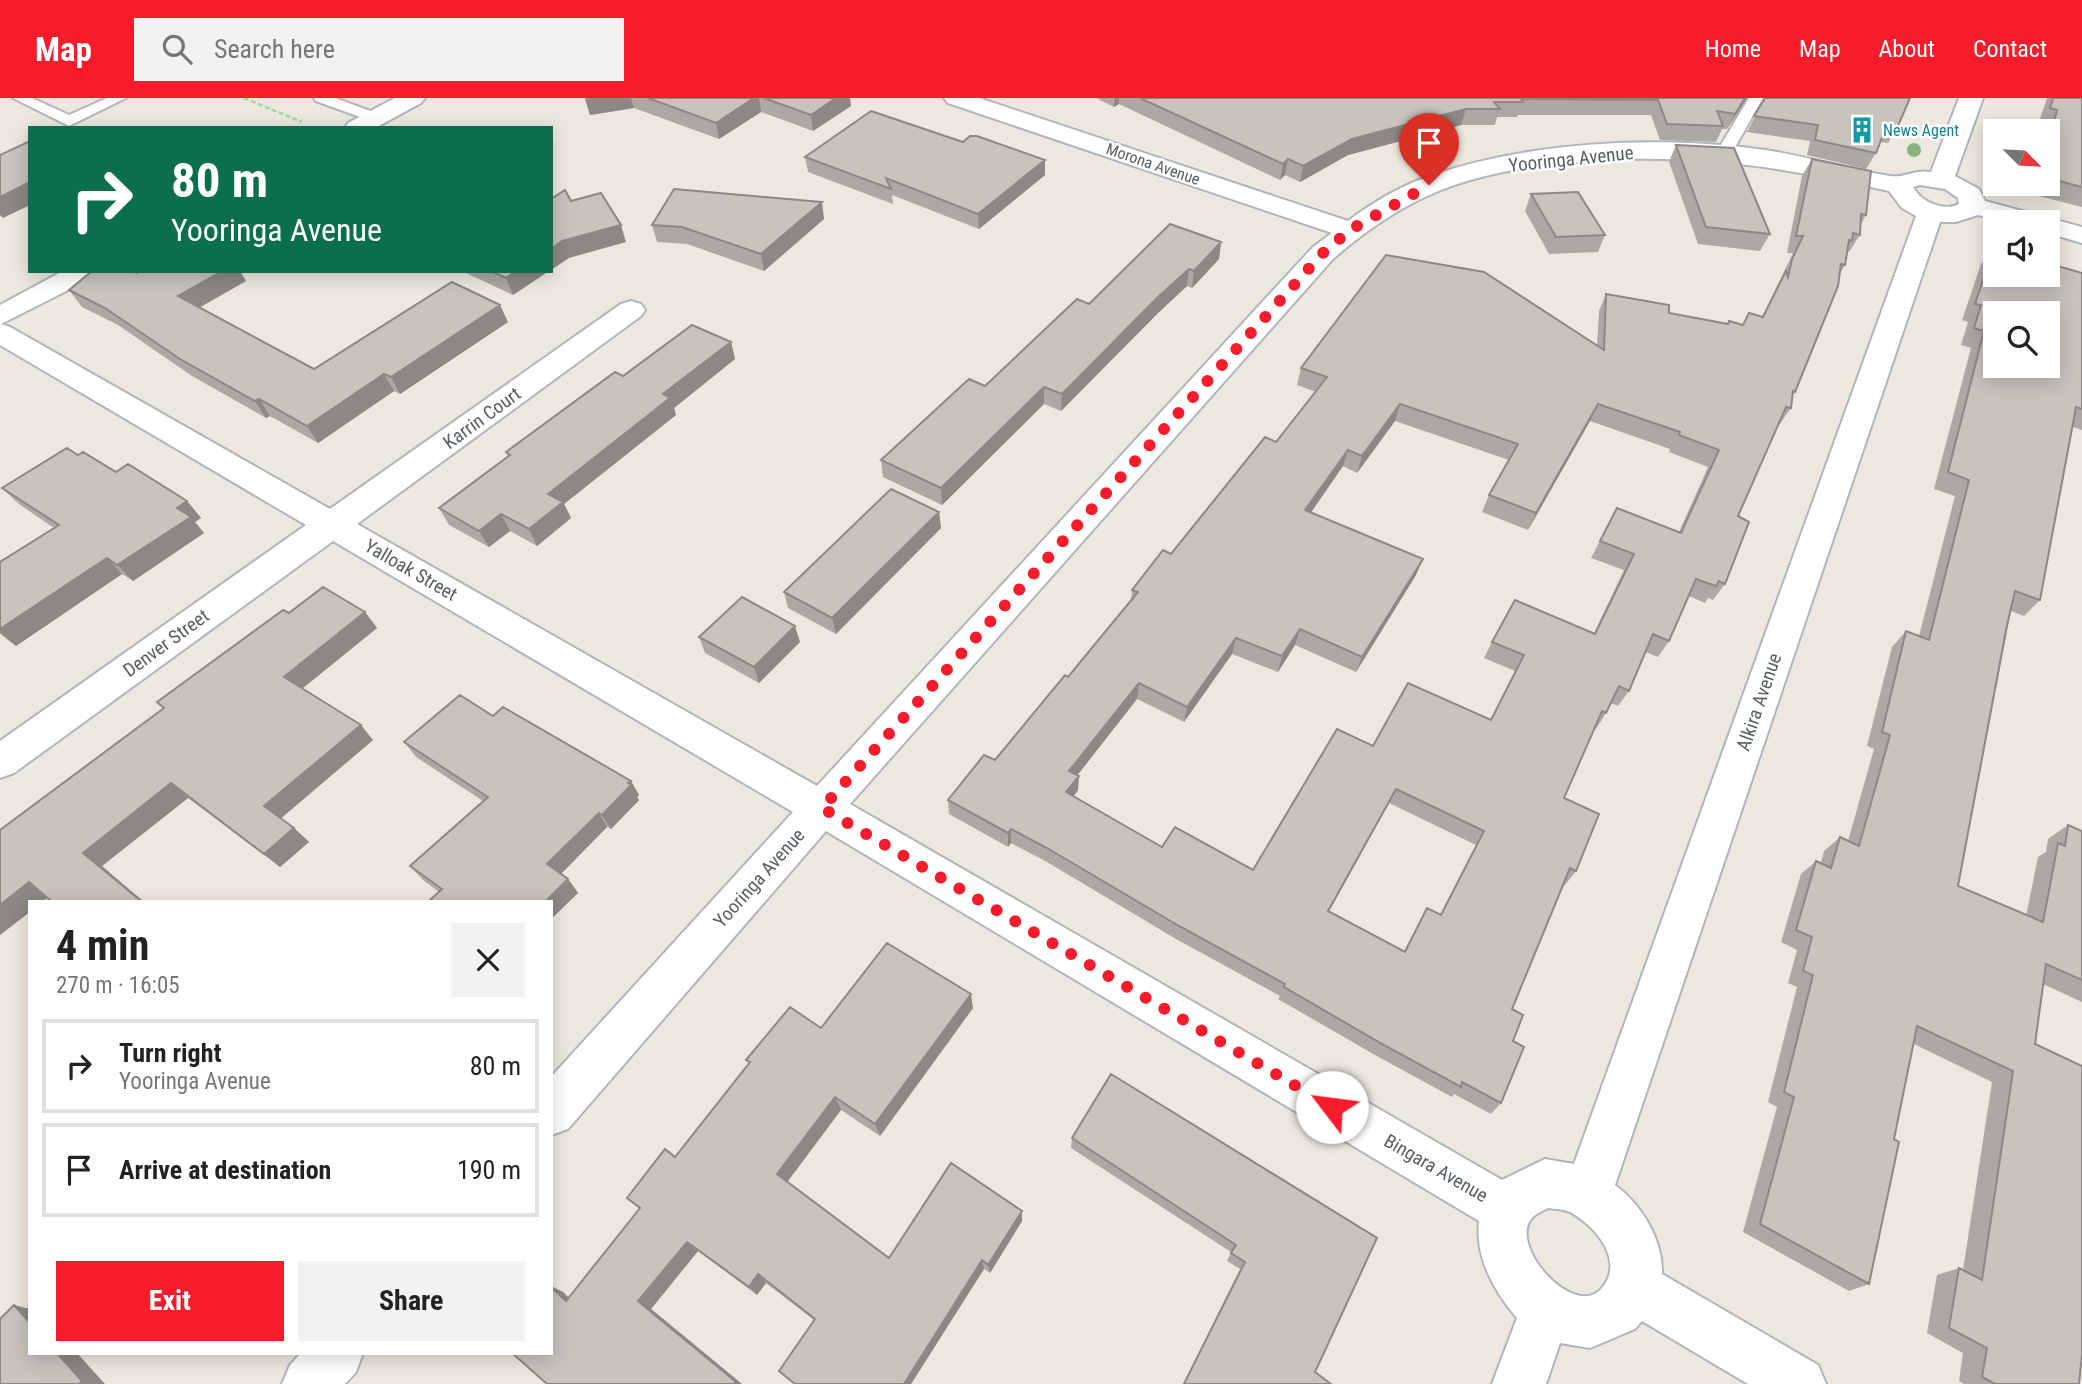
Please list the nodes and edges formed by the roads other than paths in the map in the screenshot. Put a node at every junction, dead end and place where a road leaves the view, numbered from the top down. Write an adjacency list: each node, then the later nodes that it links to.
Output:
1 (20, 98): 2 (lane)
2 (119, 98)
3 (321, 98): 8 (lane)
4 (413, 98): 8 (street)
5 (956, 98): 13 (street, Morona Avenue)
6 (1756, 98): 9 (lane)
7 (1971, 98): 10 (street, Alkira Avenue)
8 (366, 123)
9 (1724, 153): 10 (street, Yooringa Avenue); 13 (street, Yooringa Avenue)
10 (1936, 195): 11 (street); 23 (street, Alkira Avenue)
11 (1989, 210)
12 (2060, 229): 14 (street)
13 (1350, 230): 21 (street, Yooringa Avenue)
14 (2082, 235)
15 (80, 273): 17 (street)
16 (631, 310): 19 (street, Karrin Court)
17 (0, 316)
18 (0, 333): 19 (street, Yalloak Street)
19 (331, 525): 20 (street, Denver Street); 21 (street, Yalloak Street)
20 (0, 762)
21 (822, 808): 22 (street, Yooringa Avenue); 24 (street, Bingara Avenue)
22 (553, 1110)
23 (1588, 1193): 24 (street); 25 (street)
24 (1507, 1210): 26 (street)
25 (1633, 1286): 26 (street); 30 (street)
26 (1546, 1309): 29 (street)
27 (335, 1355): 28 (street)
28 (309, 1384)
29 (1520, 1384)
30 (1799, 1384)

